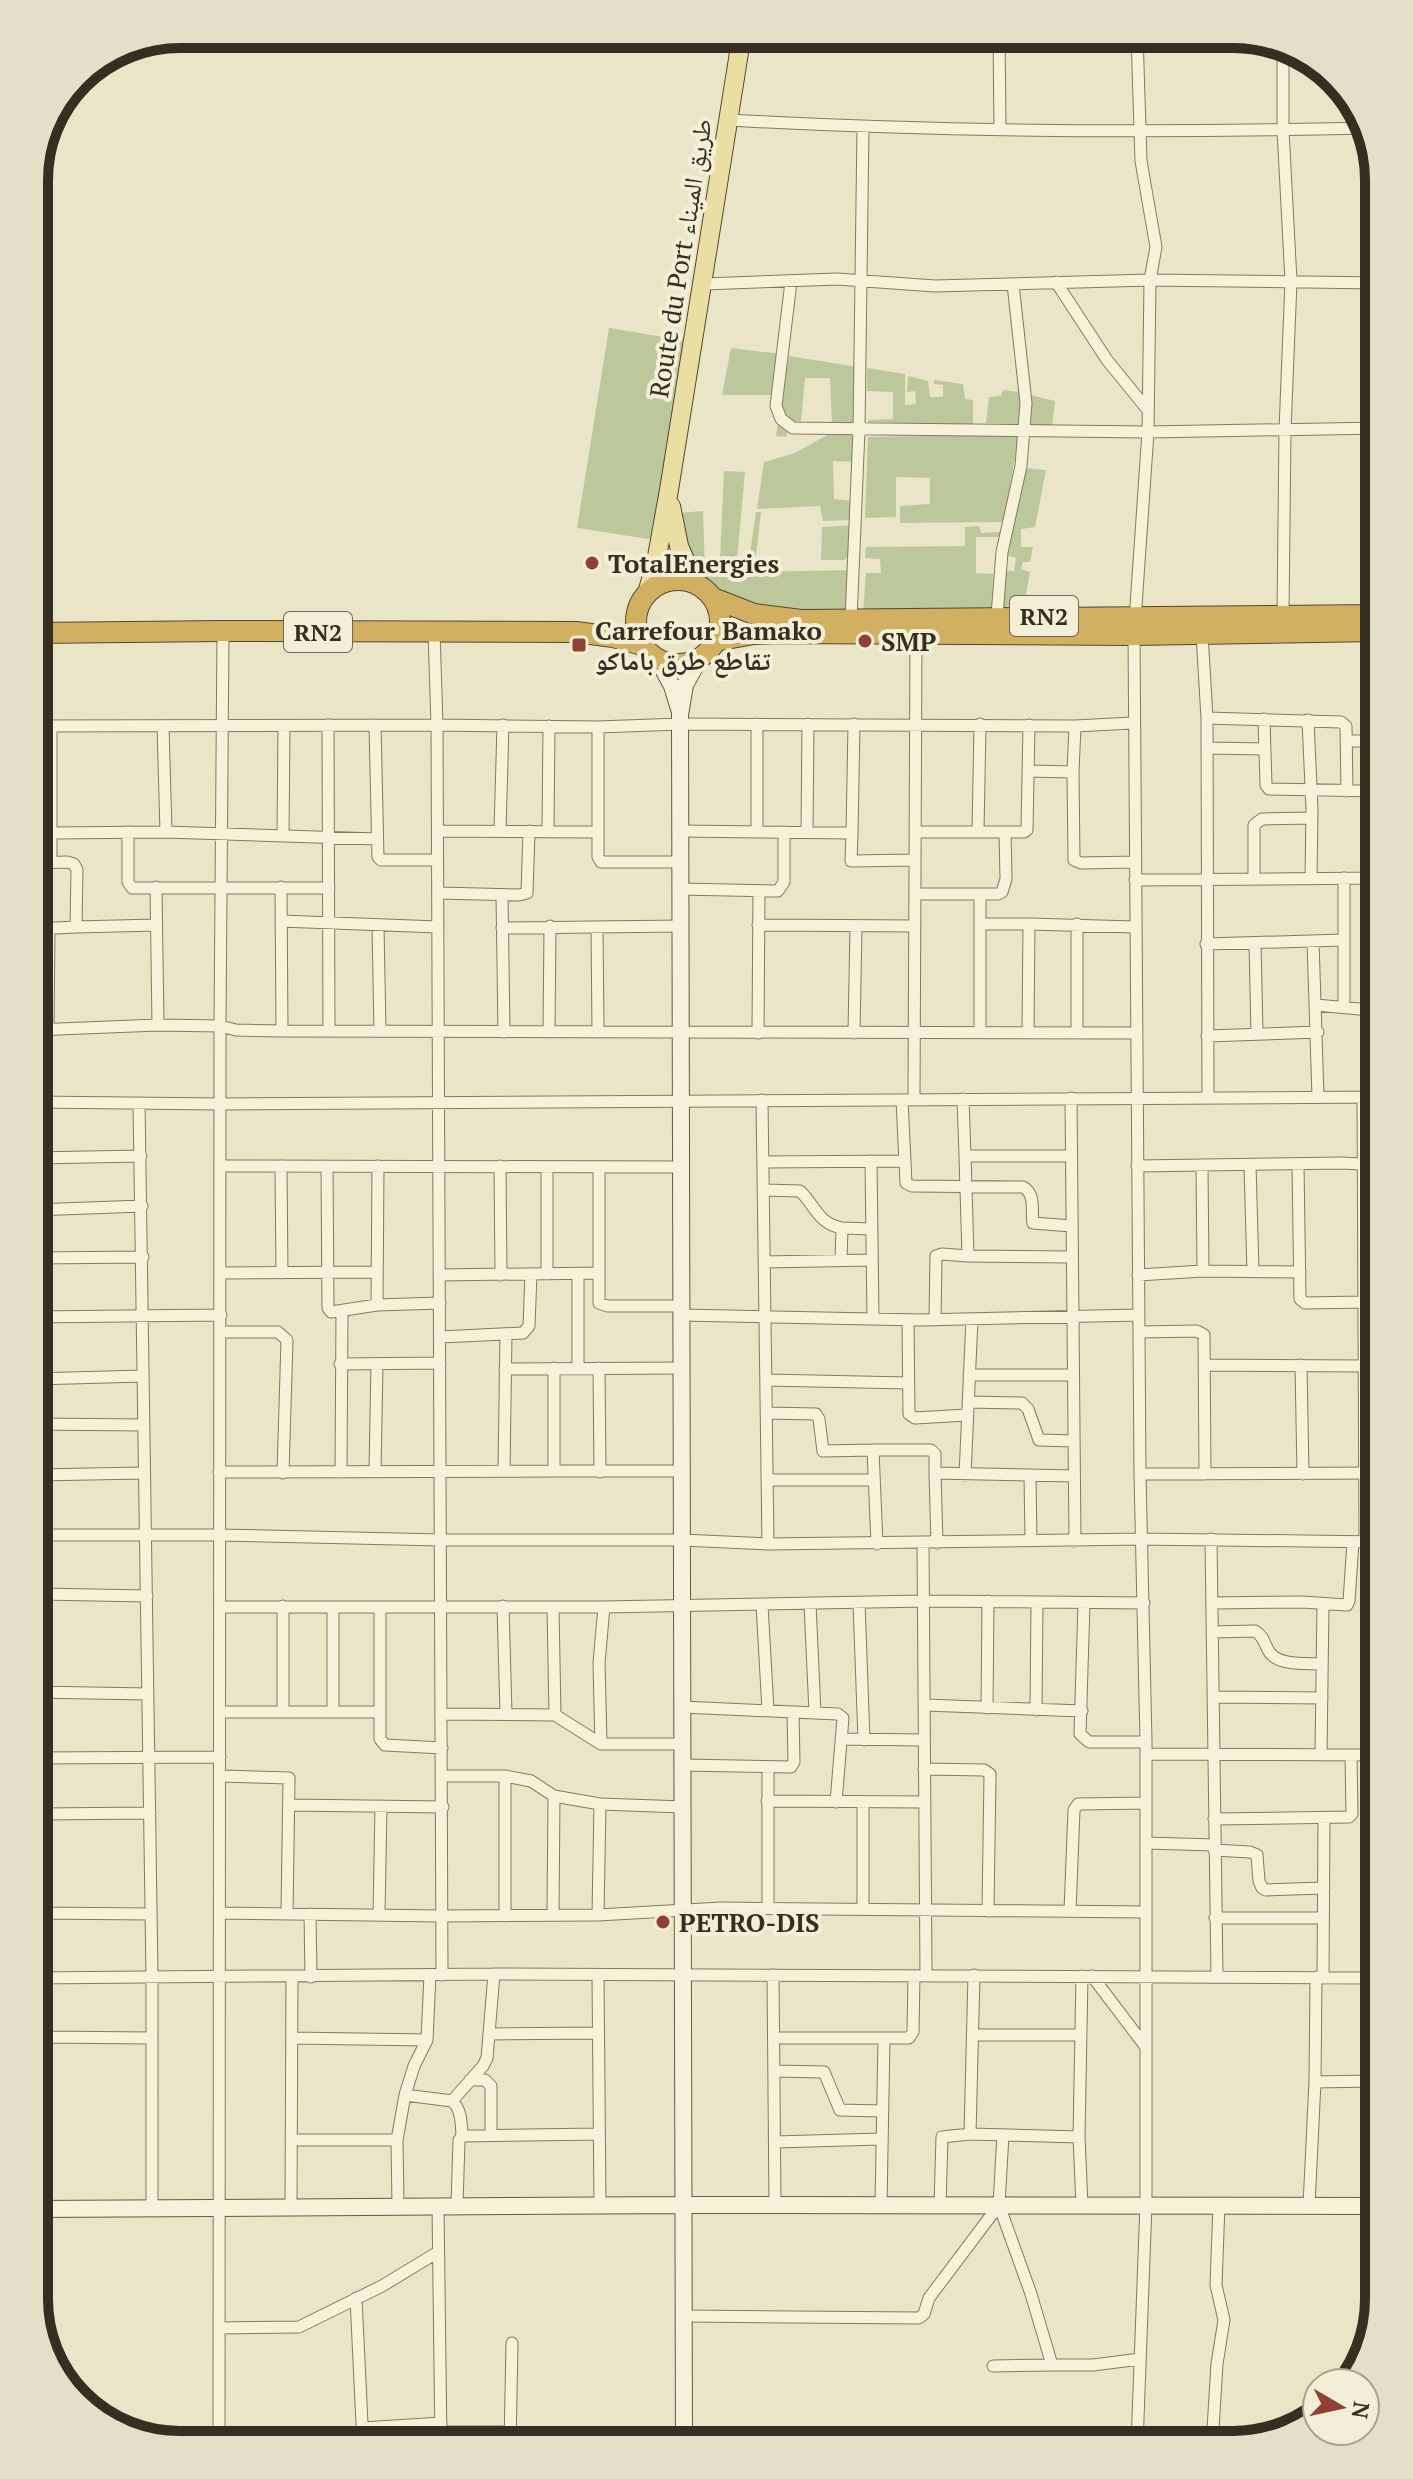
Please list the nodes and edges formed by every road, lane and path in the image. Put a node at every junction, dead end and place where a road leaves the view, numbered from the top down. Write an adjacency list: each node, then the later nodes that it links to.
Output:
1 (740, 48): 5 (main road, Route du Port طريق الميناء)
2 (999, 48): 8 (street)
3 (1137, 48): 10 (street)
4 (1283, 58): 9 (street)
5 (729, 120): 6 (street); 17 (main road, Route du Port طريق الميناء)
6 (863, 127): 8 (street); 11 (street)
7 (1354, 128): 9 (street)
8 (1000, 129): 10 (street)
9 (1283, 130): 10 (street); 13 (street)
10 (1139, 131): 12 (street)
11 (862, 280): 14 (street); 18 (street); 21 (street)
12 (1150, 280): 13 (street); 15 (street); 19 (street)
13 (1291, 281): 16 (street); 23 (street)
14 (791, 282): 17 (street); 21 (street)
15 (1056, 282): 18 (street); 19 (street)
16 (1365, 283)
17 (703, 284): 25 (main road, Route du Port طريق الميناء)
18 (1013, 284): 22 (street)
19 (1147, 409): 24 (street)
20 (1365, 428): 23 (street)
21 (859, 430): 22 (street); 32 (street)
22 (1024, 430): 24 (street); 31 (street)
23 (1285, 430): 24 (street); 29 (street)
24 (1148, 432): 33 (street)
25 (669, 490): 26 (main road, Route du Port طريق الميناء); 28 (main road, Route du Port طريق الميناء)
26 (695, 583): 27 (highway); 28 (highway)
27 (713, 598): 32 (highway, RN2); 41 (highway)
28 (642, 602): 37 (highway, RN2); 42 (highway)
29 (1283, 615): 30 (highway, RN2); 33 (highway, RN2)
30 (1365, 615)
31 (997, 616): 32 (highway, RN2); 33 (highway, RN2)
32 (851, 620)
33 (1134, 625): 39 (highway, RN2); 40 (highway, RN2); 49 (street)
34 (223, 631): 36 (highway, RN2); 38 (highway, RN2); 62 (street)
35 (1365, 631): 39 (highway, RN2)
36 (434, 632): 37 (highway, RN2); 57 (street)
37 (576, 632): 42 (highway, RN2)
38 (48, 633)
39 (1202, 634): 45 (street)
40 (916, 635): 41 (highway, RN2); 53 (street)
41 (715, 641): 43 (highway)
42 (642, 645): 44 (highway)
43 (700, 658): 44 (highway); 46 (street)
44 (658, 660): 46 (street)
45 (1207, 718): 47 (street); 69 (street)
46 (680, 719): 50 (street); 66 (street); 81 (street)
47 (1264, 719): 48 (street); 70 (street)
48 (1308, 720): 67 (street); 73 (street)
49 (1133, 723): 65 (street); 102 (street)
50 (757, 724): 51 (street); 85 (street)
51 (808, 724): 52 (street); 87 (street)
52 (854, 724): 53 (street); 93 (street)
53 (917, 724): 54 (street); 88 (street)
54 (980, 724): 59 (street); 89 (street)
55 (328, 725): 56 (street); 63 (street); 95 (street)
56 (375, 725): 57 (street); 96 (street)
57 (437, 725): 58 (street); 77 (street)
58 (503, 725): 64 (street); 78 (street)
59 (1029, 725): 65 (street); 71 (street)
60 (51, 726): 61 (street); 91 (street)
61 (163, 726): 62 (street); 83 (street)
62 (222, 726): 63 (street); 92 (street)
63 (284, 726): 94 (street)
64 (549, 726): 66 (street); 80 (street)
65 (1075, 726): 72 (street)
66 (598, 727): 84 (street)
67 (1347, 741): 68 (street); 74 (street)
68 (1365, 741)
69 (1207, 748): 70 (street); 108 (street)
70 (1265, 749): 73 (street)
71 (1029, 771): 72 (street); 90 (street)
72 (1073, 772): 102 (street)
73 (1311, 791): 74 (street); 76 (street)
74 (1347, 791): 75 (street)
75 (1365, 791)
76 (1312, 818): 105 (street); 106 (street)
77 (438, 831): 78 (street); 97 (street)
78 (500, 831): 79 (street)
79 (529, 831): 80 (street); 118 (street)
80 (548, 831): 84 (street)
81 (680, 831): 85 (street); 101 (street)
82 (128, 832): 83 (street); 91 (street); 109 (street)
83 (166, 832): 92 (street)
84 (597, 832): 101 (street)
85 (757, 832): 86 (street)
86 (784, 832): 87 (street); 114 (street)
87 (807, 832): 93 (street)
88 (916, 832): 89 (street); 98 (street)
89 (978, 832): 90 (street)
90 (1005, 832): 117 (street)
91 (51, 833): 100 (street)
92 (222, 833): 94 (street); 110 (street)
93 (852, 833): 98 (street)
94 (283, 835): 95 (street)
95 (328, 837): 96 (street); 112 (street)
96 (377, 839): 97 (street)
97 (437, 860): 115 (street)
98 (915, 860): 116 (street)
99 (48, 862): 100 (street)
100 (51, 862): 131 (street)
101 (680, 862): 113 (street)
102 (1135, 862): 107 (street)
103 (1344, 878): 104 (street); 106 (street); 137 (street)
104 (1365, 878)
105 (1254, 879): 106 (street); 108 (street)
106 (1311, 879)
107 (1135, 880): 108 (street); 134 (street)
108 (1205, 880): 140 (street)
109 (156, 887): 110 (street); 124 (street)
110 (222, 887): 111 (street); 145 (street)
111 (281, 887): 112 (street); 119 (street)
112 (329, 888): 120 (street)
113 (680, 889): 114 (street); 128 (street)
114 (759, 892): 126 (street)
115 (438, 893): 118 (street); 132 (street)
116 (915, 894): 117 (street); 130 (street)
117 (980, 894): 121 (street)
118 (502, 895): 135 (street)
119 (281, 921): 120 (street); 147 (street)
120 (330, 924): 125 (street); 148 (street)
121 (980, 924): 122 (street); 154 (street)
122 (1029, 924): 123 (street); 155 (street)
123 (1077, 924): 134 (street); 161 (street)
124 (156, 925): 131 (street); 144 (street)
125 (378, 925): 132 (street); 149 (street)
126 (758, 925): 129 (street); 158 (street)
127 (550, 926): 133 (street); 135 (street); 152 (street)
128 (681, 926): 133 (street); 157 (street)
129 (856, 926): 130 (street); 159 (street)
130 (915, 926): 160 (street)
131 (76, 927): 136 (street)
132 (438, 927): 150 (street)
133 (597, 927): 153 (street)
134 (1135, 927): 162 (street)
135 (502, 928): 151 (street)
136 (49, 929): 146 (street)
137 (1344, 940): 138 (street); 142 (street)
138 (1313, 941): 139 (street); 141 (street)
139 (1255, 943): 140 (street); 163 (street)
140 (1206, 944): 164 (street)
141 (1316, 1005): 142 (street); 156 (street)
142 (1344, 1007): 143 (street)
143 (1365, 1009)
144 (158, 1025): 145 (street); 146 (street)
145 (220, 1026): 147 (street); 177 (street)
146 (48, 1029)
147 (282, 1031): 148 (street)
148 (329, 1031): 149 (street)
149 (380, 1031): 150 (street)
150 (438, 1031): 151 (street); 176 (street)
151 (504, 1032): 152 (street)
152 (549, 1032): 153 (street)
153 (598, 1032): 157 (street)
154 (980, 1032): 155 (street); 160 (street)
155 (1028, 1032): 161 (street)
156 (1318, 1032): 163 (street); 165 (street)
157 (681, 1033): 158 (street); 173 (street)
158 (758, 1033): 159 (street)
159 (854, 1033): 160 (street)
160 (915, 1033): 172 (street)
161 (1077, 1033): 162 (street)
162 (1136, 1033): 168 (street)
163 (1257, 1034): 164 (street)
164 (1207, 1036): 169 (street)
165 (1318, 1097): 166 (street); 169 (street)
166 (1363, 1097): 195 (street)
167 (1071, 1098): 168 (street); 170 (street); 180 (street)
168 (1137, 1098): 169 (street); 194 (street)
169 (1208, 1098)
170 (963, 1099): 172 (street); 179 (street)
171 (762, 1100): 172 (street); 173 (street); 184 (street)
172 (908, 1100): 183 (street)
173 (681, 1101): 176 (street); 198 (street)
174 (48, 1102): 175 (street)
175 (139, 1103): 177 (street); 178 (street)
176 (439, 1103): 177 (street); 192 (street)
177 (221, 1104): 188 (street)
178 (141, 1156): 181 (street); 201 (street)
179 (965, 1156): 180 (street); 199 (street)
180 (1071, 1156): 203 (street)
181 (48, 1158)
182 (871, 1161): 183 (street); 184 (street); 205 (street)
183 (904, 1161): 199 (street)
184 (763, 1162): 200 (street)
185 (1298, 1164): 187 (street); 195 (street); 217 (street)
186 (1202, 1165): 187 (street); 194 (street); 213 (street)
187 (1250, 1165): 216 (street)
188 (221, 1166): 189 (street); 218 (street)
189 (281, 1166): 190 (street); 219 (street)
190 (327, 1166): 191 (street); 220 (street)
191 (378, 1166): 192 (street); 215 (street)
192 (439, 1166): 193 (street); 225 (street)
193 (500, 1166): 196 (street); 226 (street)
194 (1137, 1166): 227 (street)
195 (1363, 1166): 214 (street)
196 (547, 1167): 197 (street); 223 (street)
197 (599, 1167): 198 (street); 221 (street)
198 (681, 1167): 231 (street)
199 (966, 1186): 203 (street); 206 (street)
200 (764, 1190): 204 (street); 212 (street)
201 (142, 1206): 202 (street); 207 (street)
202 (48, 1209)
203 (1072, 1226): 208 (street)
204 (842, 1228): 205 (street); 210 (street)
205 (871, 1229): 211 (street)
206 (968, 1256): 208 (street); 242 (street)
207 (143, 1257): 209 (street); 233 (street)
208 (1072, 1257): 238 (street)
209 (48, 1258)
210 (841, 1260): 211 (street); 212 (street)
211 (872, 1260): 239 (street)
212 (764, 1262): 235 (street)
213 (1203, 1271): 216 (street); 227 (street)
214 (1364, 1271): 228 (street)
215 (376, 1272): 220 (street); 230 (street)
216 (1253, 1272): 217 (street)
217 (1300, 1272): 228 (street)
218 (221, 1273): 219 (street); 234 (street)
219 (282, 1273): 220 (street)
220 (327, 1273): 232 (street)
221 (599, 1273): 224 (street); 231 (street)
222 (531, 1274): 223 (street); 226 (street); 245 (street)
223 (547, 1274): 224 (street)
224 (578, 1274): 255 (street)
225 (439, 1275): 226 (street); 229 (street)
226 (501, 1275)
227 (1138, 1275): 236 (street)
228 (1364, 1302): 246 (street)
229 (440, 1303): 230 (street); 247 (street)
230 (377, 1305): 232 (street)
231 (682, 1310): 235 (street); 257 (street)
232 (342, 1311): 249 (street)
233 (144, 1314): 234 (street); 237 (street); 261 (street)
234 (221, 1315): 243 (street)
235 (765, 1315): 239 (street); 263 (street)
236 (1139, 1315): 238 (street); 244 (street)
237 (48, 1317)
238 (1073, 1317): 240 (street); 260 (street)
239 (873, 1318): 241 (street)
240 (972, 1319): 242 (street); 259 (street)
241 (908, 1320): 242 (street); 264 (street)
242 (935, 1320)
243 (222, 1332): 276 (street); 281 (street)
244 (1139, 1332): 251 (street); 284 (street)
245 (506, 1334): 247 (street); 258 (street)
246 (1364, 1334): 253 (street)
247 (440, 1337): 248 (street)
248 (440, 1363): 250 (street); 278 (street)
249 (340, 1364): 250 (street); 277 (street)
250 (377, 1364): 272 (street)
251 (1204, 1365): 252 (street); 285 (street)
252 (1301, 1365): 253 (street); 286 (street)
253 (1364, 1366): 283 (street)
254 (554, 1368): 255 (street); 258 (street); 274 (street)
255 (578, 1368): 256 (street)
256 (599, 1368): 257 (street); 279 (street)
257 (682, 1368): 275 (street)
258 (505, 1369): 273 (street)
259 (969, 1375): 260 (street); 265 (street)
260 (1073, 1375): 270 (street)
261 (143, 1376): 262 (street); 269 (street)
262 (48, 1379)
263 (766, 1380): 264 (street); 266 (street)
264 (908, 1383): 267 (street)
265 (968, 1402): 267 (street); 270 (street)
266 (766, 1413): 271 (street); 291 (street)
267 (967, 1415): 288 (street)
268 (48, 1424): 269 (street)
269 (144, 1425): 280 (street)
270 (1074, 1441): 290 (street)
271 (873, 1450): 282 (street); 292 (street)
272 (375, 1471): 277 (street); 278 (street)
273 (504, 1471): 274 (street); 278 (street)
274 (554, 1471): 279 (street)
275 (682, 1471): 279 (street); 299 (street)
276 (219, 1472): 281 (street); 295 (street)
277 (341, 1472): 281 (street)
278 (441, 1472): 298 (street)
279 (600, 1472)
280 (143, 1473): 287 (street); 294 (street)
281 (283, 1473)
282 (935, 1473): 288 (street); 304 (street)
283 (1365, 1473): 286 (street); 302 (street)
284 (1140, 1474): 285 (street); 296 (street)
285 (1205, 1474): 286 (street)
286 (1303, 1474)
287 (48, 1475)
288 (965, 1475): 289 (street)
289 (1030, 1475): 290 (street); 300 (street)
290 (1074, 1476): 301 (street)
291 (767, 1480): 292 (street); 305 (street)
292 (873, 1480): 306 (street)
293 (48, 1535): 294 (street)
294 (144, 1535): 295 (street); 309 (street)
295 (219, 1535): 298 (street); 323 (street)
296 (1142, 1539): 297 (street); 301 (street); 315 (street)
297 (1211, 1539): 302 (street); 316 (street)
298 (441, 1540): 299 (street); 326 (street)
299 (682, 1540): 305 (street); 322 (street)
300 (1031, 1541): 301 (street); 304 (street)
301 (1075, 1541)
302 (1359, 1542): 303 (street); 318 (street)
303 (1365, 1542)
304 (937, 1543): 307 (street)
305 (768, 1544): 306 (street)
306 (877, 1544): 307 (street)
307 (923, 1544): 310 (street)
308 (48, 1594): 309 (street)
309 (147, 1596): 332 (street)
310 (924, 1601): 311 (street); 313 (street); 335 (street)
311 (988, 1601): 312 (street); 337 (street)
312 (1037, 1602): 314 (street); 339 (street)
313 (859, 1603): 317 (street); 351 (street)
314 (1084, 1603): 315 (street); 340 (street)
315 (1144, 1603): 356 (street)
316 (1212, 1603): 318 (street); 329 (street)
317 (810, 1604): 319 (street); 346 (street)
318 (1323, 1604): 330 (street)
319 (762, 1605): 322 (street); 338 (street)
320 (283, 1606): 323 (street); 324 (street); 342 (street)
321 (503, 1606): 326 (street); 327 (street); 348 (street)
322 (682, 1606): 328 (street); 336 (street)
323 (221, 1607): 341 (street)
324 (333, 1607): 325 (street); 343 (street)
325 (380, 1607): 326 (street); 344 (street)
326 (440, 1607): 347 (street)
327 (553, 1607): 328 (street); 349 (street)
328 (604, 1607): 353 (street)
329 (1212, 1632): 330 (street); 333 (street)
330 (1322, 1664): 334 (street)
331 (48, 1692): 332 (street)
332 (148, 1694): 363 (street)
333 (1214, 1697): 334 (street); 360 (street)
334 (1322, 1698): 357 (street)
335 (925, 1705): 337 (street); 352 (street)
336 (683, 1707): 338 (street); 354 (street)
337 (987, 1708): 339 (street)
338 (768, 1710): 345 (street)
339 (1036, 1710): 340 (street)
340 (1082, 1711): 356 (street)
341 (220, 1712): 342 (street); 361 (street)
342 (283, 1712): 343 (street)
343 (333, 1712): 344 (street)
344 (380, 1712): 355 (street)
345 (793, 1712): 346 (street); 365 (street)
346 (815, 1713): 350 (street)
347 (442, 1714): 348 (street); 355 (street)
348 (506, 1714): 349 (street)
349 (555, 1715): 353 (street)
350 (841, 1739): 351 (street); 372 (street)
351 (864, 1740): 352 (street)
352 (924, 1740): 366 (street)
353 (601, 1744): 354 (street)
354 (683, 1744): 364 (street)
355 (442, 1748): 368 (street)
356 (1146, 1748): 360 (street); 375 (street)
357 (1321, 1755): 358 (street); 360 (street)
358 (1351, 1755): 359 (street); 383 (street)
359 (1365, 1755)
360 (1212, 1756): 384 (street)
361 (220, 1757): 363 (street); 367 (street)
362 (48, 1758): 363 (street)
363 (149, 1758): 381 (street)
364 (683, 1765): 365 (street); 380 (street)
365 (768, 1768): 371 (street)
366 (924, 1769): 373 (street); 392 (street)
367 (220, 1776): 377 (street); 396 (street)
368 (442, 1776): 369 (street); 379 (street)
369 (505, 1776): 370 (street); 404 (street)
370 (554, 1796): 376 (street); 401 (street)
371 (767, 1801): 372 (street); 388 (street)
372 (836, 1802): 374 (street)
373 (924, 1802): 374 (street); 391 (street)
374 (863, 1803): 389 (street)
375 (1145, 1803): 385 (street); 393 (street)
376 (600, 1804): 380 (street); 402 (street)
377 (289, 1805): 378 (street); 398 (street)
378 (381, 1806): 379 (street); 400 (street)
379 (443, 1807): 403 (street)
380 (683, 1807): 390 (street)
381 (150, 1813): 382 (street); 397 (street)
382 (48, 1814)
383 (1324, 1818): 384 (street); 387 (street)
384 (1214, 1819): 386 (street)
385 (1146, 1843): 386 (street); 394 (street)
386 (1214, 1847): 387 (street); 405 (street)
387 (1324, 1888): 406 (street)
388 (768, 1908): 389 (street); 390 (street)
389 (863, 1909): 391 (street)
390 (683, 1910): 402 (street); 414 (street)
391 (926, 1911): 392 (street); 415 (street)
392 (988, 1911): 393 (street)
393 (1070, 1911): 394 (street)
394 (1146, 1912): 411 (street)
395 (48, 1913): 397 (street)
396 (220, 1913): 398 (street); 418 (street)
397 (151, 1914): 412 (street)
398 (287, 1914): 399 (street)
399 (310, 1914): 400 (street); 420 (street)
400 (379, 1915): 403 (street)
401 (553, 1915): 402 (street); 404 (street)
402 (598, 1915)
403 (441, 1916): 404 (street); 408 (street)
404 (505, 1916)
405 (1215, 1918): 406 (street); 417 (street)
406 (1323, 1918): 422 (street)
407 (494, 1974): 408 (street); 413 (street); 425 (street)
408 (436, 1975): 420 (street); 433 (street)
409 (773, 1975): 414 (street); 415 (street); 431 (street)
410 (974, 1975): 415 (street); 416 (street); 426 (street)
411 (1146, 1975): 416 (street); 417 (street); 434 (street)
412 (152, 1976): 418 (street); 421 (street); 429 (street)
413 (598, 1976): 414 (street); 424 (street)
414 (683, 1976): 454 (street)
415 (920, 1976): 432 (street)
416 (1087, 1976): 427 (street); 434 (street)
417 (1217, 1976): 422 (street)
418 (220, 1977): 419 (street); 468 (street)
419 (292, 1977): 420 (street); 430 (street)
420 (311, 1977)
421 (48, 1978)
422 (1320, 1978): 423 (street); 438 (street)
423 (1365, 1978)
424 (598, 2033): 425 (street); 443 (street)
425 (490, 2034): 436 (street)
426 (973, 2035): 427 (street); 444 (street)
427 (1081, 2035): 447 (street)
428 (48, 2037): 429 (street)
429 (152, 2038): 467 (street)
430 (292, 2038): 433 (street); 449 (street)
431 (774, 2038): 432 (street); 435 (street)
432 (884, 2039): 441 (street)
433 (427, 2040): 439 (street)
434 (1145, 2047): 452 (street)
435 (775, 2071): 441 (street); 451 (street)
436 (470, 2080): 440 (street); 442 (street)
437 (1365, 2081): 438 (street)
438 (1315, 2082): 461 (street)
439 (405, 2095): 440 (street); 450 (street)
440 (452, 2101): 446 (street)
441 (881, 2111): 448 (street)
442 (491, 2134): 443 (street); 446 (street)
443 (599, 2134): 453 (street)
444 (970, 2134): 445 (street); 457 (street)
445 (1003, 2135): 447 (street); 458 (street)
446 (462, 2136): 463 (street)
447 (1079, 2137): 459 (street)
448 (881, 2139): 451 (street); 456 (street)
449 (291, 2140): 450 (street); 465 (street)
450 (397, 2140): 466 (street)
451 (775, 2142): 455 (street)
452 (1146, 2204): 459 (street); 460 (street); 475 (street)
453 (600, 2205): 454 (street); 463 (street)
454 (684, 2205): 455 (street); 472 (street)
455 (775, 2205): 456 (street)
456 (881, 2205): 457 (street)
457 (940, 2205): 458 (street)
458 (999, 2205): 459 (street); 472 (street); 476 (street)
459 (1082, 2205)
460 (1219, 2205): 461 (street); 485 (street)
461 (1309, 2205): 464 (street)
462 (438, 2206): 463 (street); 466 (street); 470 (street)
463 (457, 2206)
464 (1365, 2206)
465 (291, 2207): 466 (street); 468 (street)
466 (398, 2207)
467 (152, 2208): 468 (street); 469 (street)
468 (219, 2208): 473 (street)
469 (48, 2209)
470 (438, 2252): 471 (street); 481 (street)
471 (356, 2298): 473 (street); 478 (street)
472 (684, 2316): 483 (street)
473 (219, 2328): 479 (street)
474 (512, 2343): 482 (street)
475 (1140, 2359): 476 (street); 484 (street)
476 (1052, 2365): 477 (street)
477 (993, 2366)
478 (363, 2428): 480 (street)
479 (219, 2431)
480 (410, 2431)
481 (441, 2431)
482 (510, 2431)
483 (684, 2431)
484 (1137, 2431)
485 (1213, 2431)

